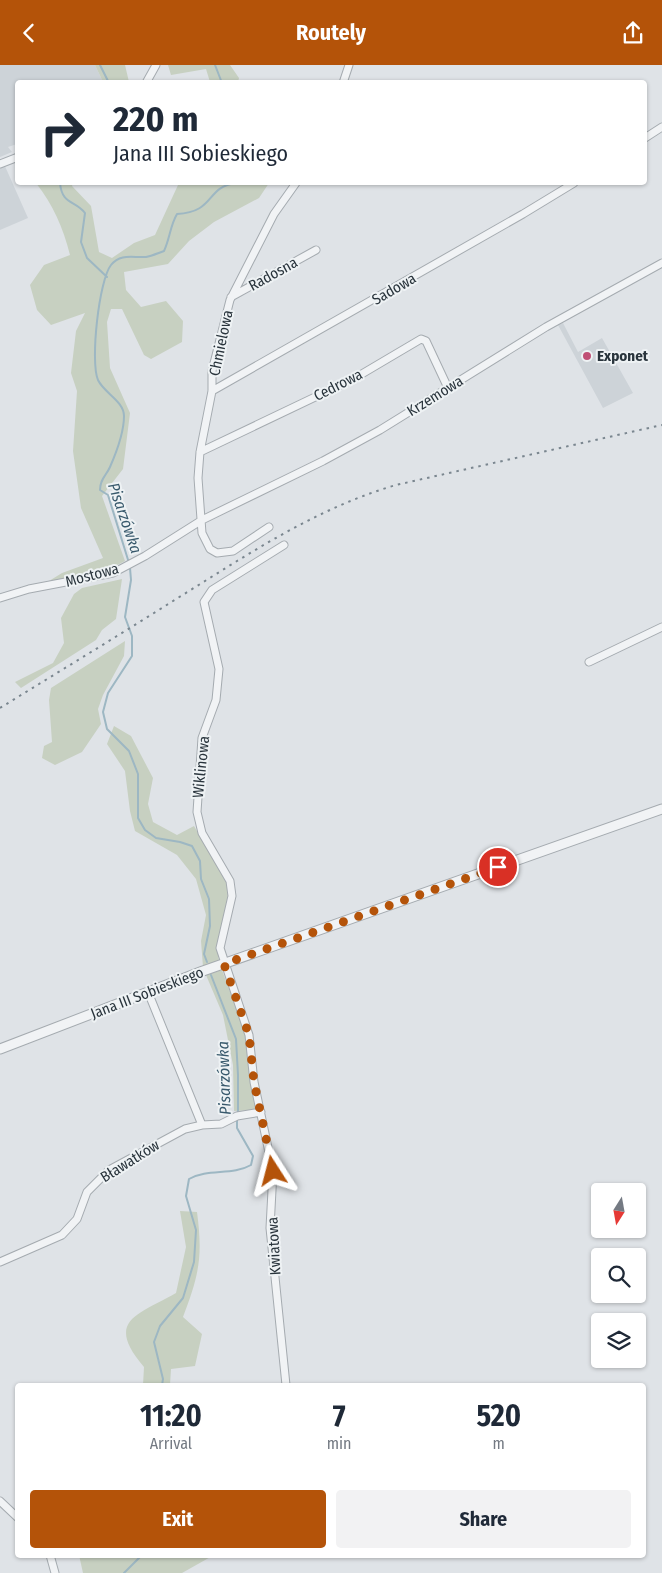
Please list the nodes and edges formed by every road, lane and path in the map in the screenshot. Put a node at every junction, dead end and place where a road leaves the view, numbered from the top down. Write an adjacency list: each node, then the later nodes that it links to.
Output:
1 (156, 65): 3 (street)
2 (349, 65): 4 (street)
3 (148, 80)
4 (344, 80)
5 (662, 127): 6 (street)
6 (647, 137)
7 (15, 158): 8 (street)
8 (0, 163)
9 (295, 185): 13 (street, Chmielowa)
10 (571, 185): 15 (street, Sadowa)
11 (316, 250): 13 (street, Radosna)
12 (662, 263): 14 (street, Krzemowa)
13 (231, 297): 15 (street, Chmielowa)
14 (448, 388): 16 (street, Cedrowa); 17 (street, Krzemowa)
15 (212, 391): 16 (street, Chmielowa)
16 (200, 452): 17 (street, Chmielowa)
17 (202, 520): 18 (street); 20 (street, Mostowa)
18 (269, 527)
19 (284, 545): 24 (street, Wiklinowa)
20 (0, 598)
21 (662, 627): 22 (street)
22 (589, 662)
23 (662, 809): 24 (street, Jana III Sobieskiego)
24 (224, 964): 25 (street, Jana III Sobieskiego); 27 (street, Kwiatowa)
25 (148, 992): 26 (street, Jana III Sobieskiego); 28 (street)
26 (0, 1049)
27 (261, 1112): 28 (street, Bławatków); 30 (street, Kwiatowa)
28 (202, 1125): 29 (street, Bławatków)
29 (0, 1262)
30 (286, 1383)
31 (0, 1501): 32 (street)
32 (15, 1515)
33 (51, 1558): 34 (street)
34 (55, 1573)

